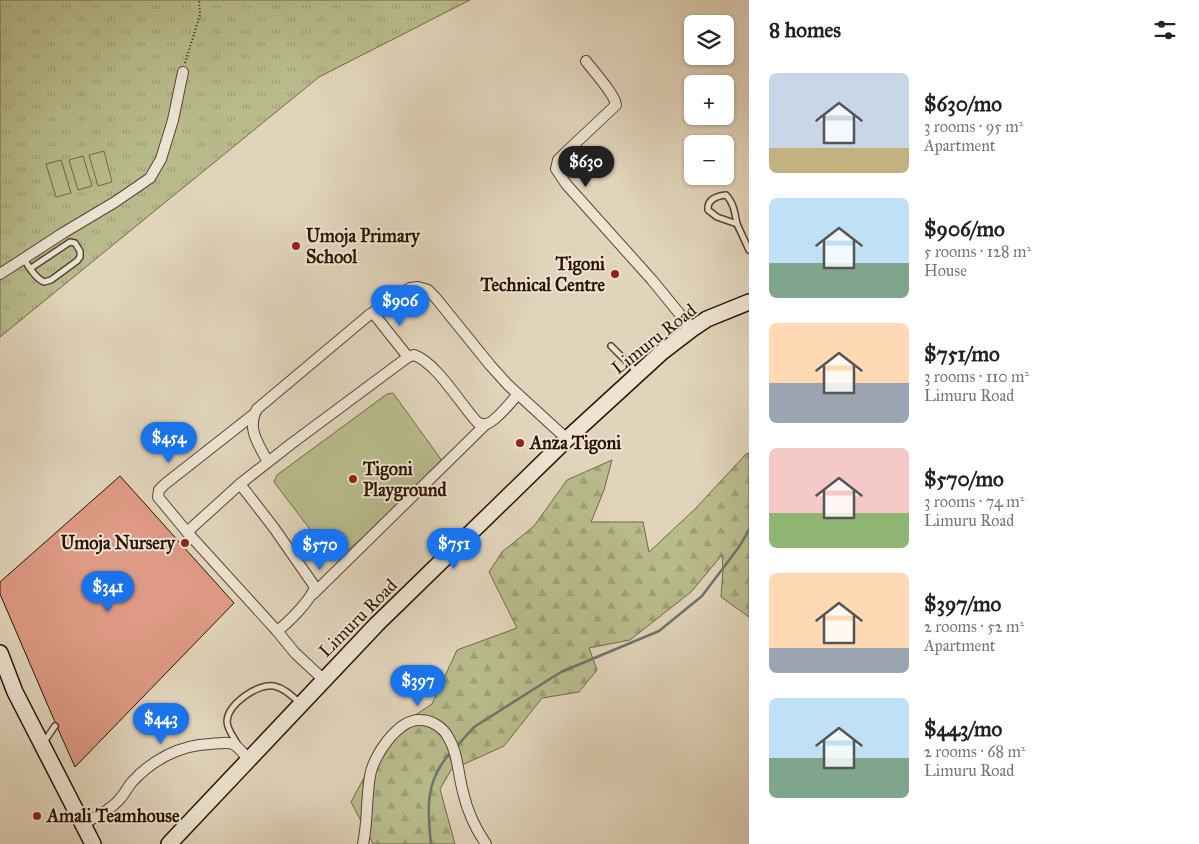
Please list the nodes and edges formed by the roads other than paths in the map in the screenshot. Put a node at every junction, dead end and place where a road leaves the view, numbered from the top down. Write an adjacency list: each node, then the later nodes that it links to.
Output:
1 (586, 61): 10 (street)
2 (183, 72): 5 (street)
3 (738, 224): 3 (lane); 4 (lane)
4 (749, 250)
5 (24, 259): 6 (lane); 7 (street)
6 (30, 268): 6 (lane)
7 (0, 272)
8 (749, 302): 10 (main road, Limuru Road)
9 (373, 313): 12 (street); 14 (street); 15 (street)
10 (692, 329): 13 (main road, Limuru Road)
11 (612, 346): 13 (lane)
12 (408, 357): 16 (street); 18 (street)
13 (639, 373): 17 (main road, Limuru Road)
14 (518, 394): 16 (street); 17 (street)
15 (253, 415): 18 (street); 20 (street)
16 (485, 425): 21 (street)
17 (566, 439): 24 (main road, Limuru Road)
18 (268, 462): 19 (street)
19 (240, 484): 20 (street); 21 (street)
20 (187, 532): 22 (street)
21 (313, 595): 22 (street)
22 (277, 631): 24 (street)
23 (0, 653): 27 (main road)
24 (323, 679): 25 (main road, Limuru Road)
25 (301, 704): 28 (main road, Limuru Road); 28 (lane)
26 (55, 726): 27 (lane)
27 (42, 745): 29 (main road)
28 (244, 754): 29 (street); 31 (main road, Limuru Road)
29 (83, 824): 30 (main road)
30 (93, 844)
31 (169, 844)
32 (363, 844): 33 (street)
33 (486, 844)

